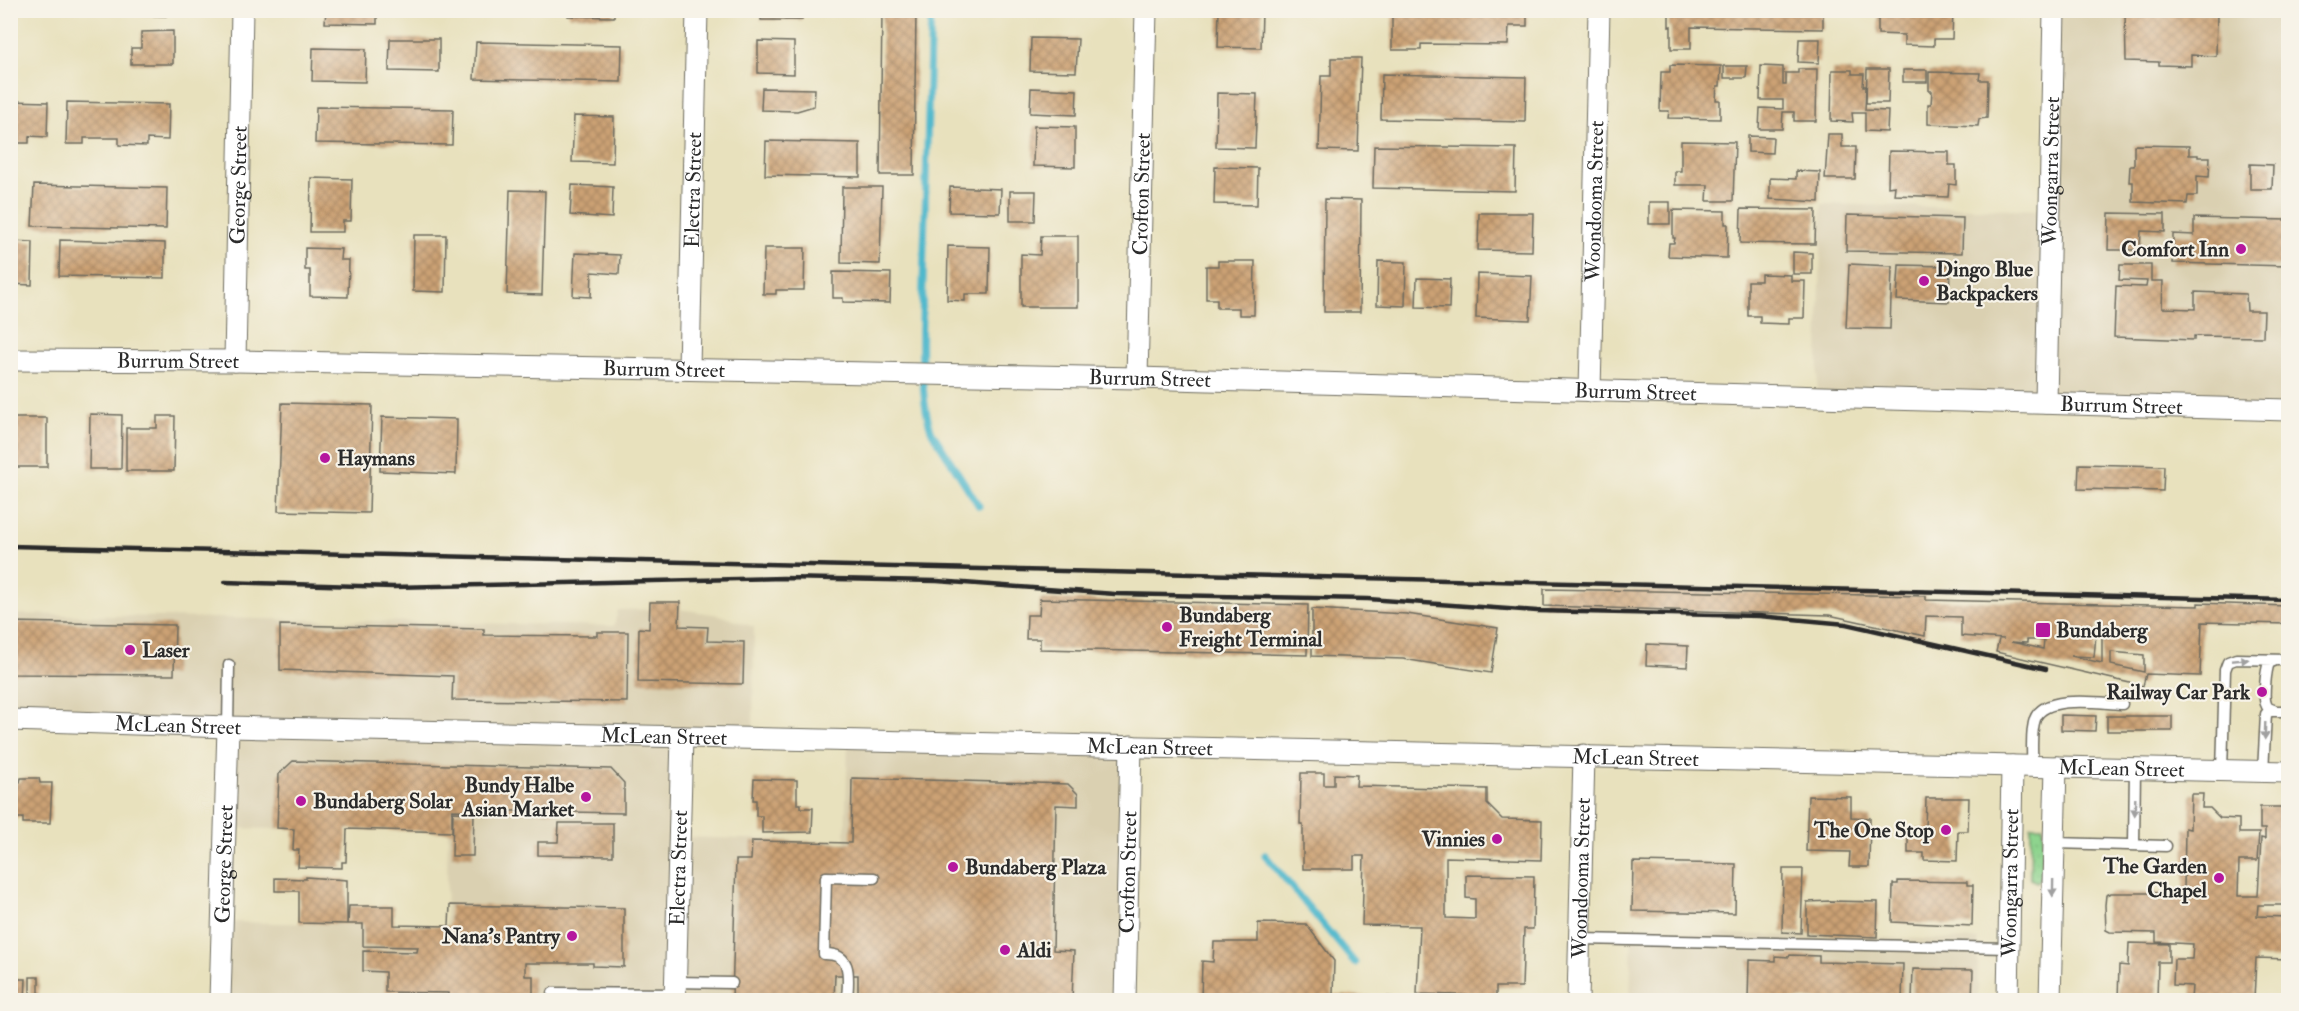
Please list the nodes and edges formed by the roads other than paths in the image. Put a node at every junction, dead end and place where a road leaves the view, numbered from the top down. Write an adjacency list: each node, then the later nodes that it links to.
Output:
1 (242, 10): 7 (street, George Street)
2 (697, 10): 8 (street, Electra Street)
3 (1146, 10): 9 (street, Crofton Street)
4 (1599, 10): 10 (street, Woondooma Street)
5 (2054, 10): 11 (street, Woongarra Street)
6 (10, 360): 7 (street, Burrum Street)
7 (235, 361): 8 (street, Burrum Street)
8 (689, 369): 9 (street, Burrum Street)
9 (1137, 378): 10 (street, Burrum Street)
10 (1590, 391): 11 (street, Burrum Street)
11 (2046, 403): 12 (street, Burrum Street)
12 (2289, 410)
13 (2283, 660): 16 (lane); 26 (lane, one-way to 13)
14 (230, 665): 19 (lane)
15 (2122, 704): 23 (lane)
16 (2274, 710): 17 (lane); 27 (lane, one-way to 27)
17 (2289, 711)
18 (10, 720): 19 (street, McLean Street)
19 (228, 727): 20 (street, McLean Street); 38 (street, George Street)
20 (682, 737): 21 (street, McLean Street); 36 (street, Electra Street)
21 (1131, 746): 22 (street, McLean Street); 40 (street, Crofton Street)
22 (1584, 755): 23 (street, McLean Street); 33 (street, Woondooma Street)
23 (2022, 766): 24 (street, McLean Street); 34 (street, Woongarra Street)
24 (2056, 767): 25 (street, McLean Street); 29 (street, Woongarra Street)
25 (2135, 769): 26 (street, McLean Street); 30 (lane, one-way to 30)
26 (2222, 771): 27 (street, McLean Street)
27 (2263, 772): 28 (street, McLean Street)
28 (2289, 772)
29 (2054, 843): 30 (lane); 43 (street, Woongarra Street, one-way to 43)
30 (2134, 845): 31 (lane)
31 (2166, 846)
32 (874, 878): 39 (lane)
33 (1580, 939): 34 (lane); 41 (street, Woondooma Street)
34 (2009, 948): 42 (street, Woongarra Street)
35 (732, 982): 36 (lane)
36 (675, 992): 37 (lane)
37 (553, 993)
38 (220, 1000)
39 (847, 1000)
40 (1125, 1000)
41 (1578, 1000)
42 (2008, 1000)
43 (2050, 1000)

